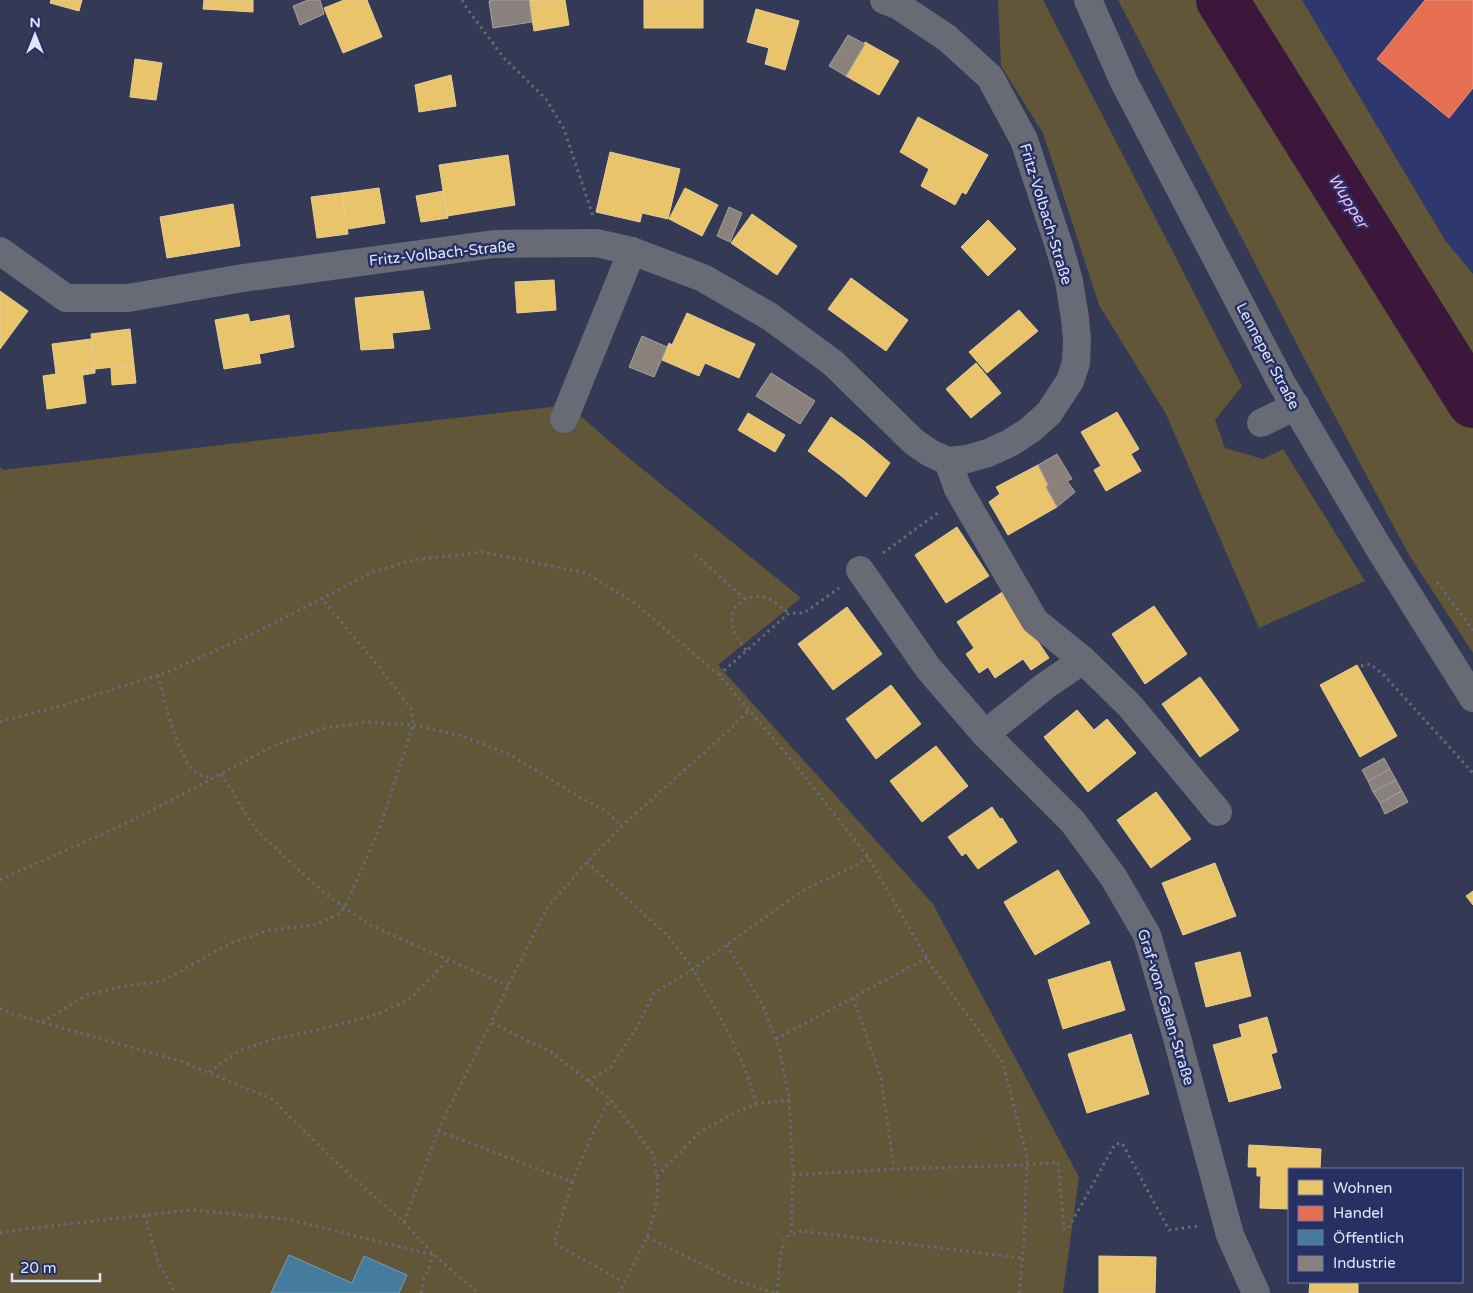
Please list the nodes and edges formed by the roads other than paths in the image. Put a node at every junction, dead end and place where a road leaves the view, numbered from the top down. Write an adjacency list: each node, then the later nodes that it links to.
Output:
1 (884, 0): 8 (street, Fritz-Volbach-Straße)
2 (1088, 0): 5 (street, Lenneper Straße)
3 (0, 251): 4 (street, Fritz-Volbach-Straße)
4 (632, 251): 6 (street); 8 (street, Fritz-Volbach-Straße)
5 (1296, 406): 7 (street); 11 (street, Lenneper Straße)
6 (564, 419)
7 (1261, 423)
8 (948, 460): 10 (street)
9 (860, 570): 12 (street, Graf-von-Galen-Straße)
10 (1083, 660): 12 (street); 13 (street)
11 (1473, 698)
12 (985, 734): 14 (street, Graf-von-Galen-Straße)
13 (1218, 812)
14 (1256, 1293)

